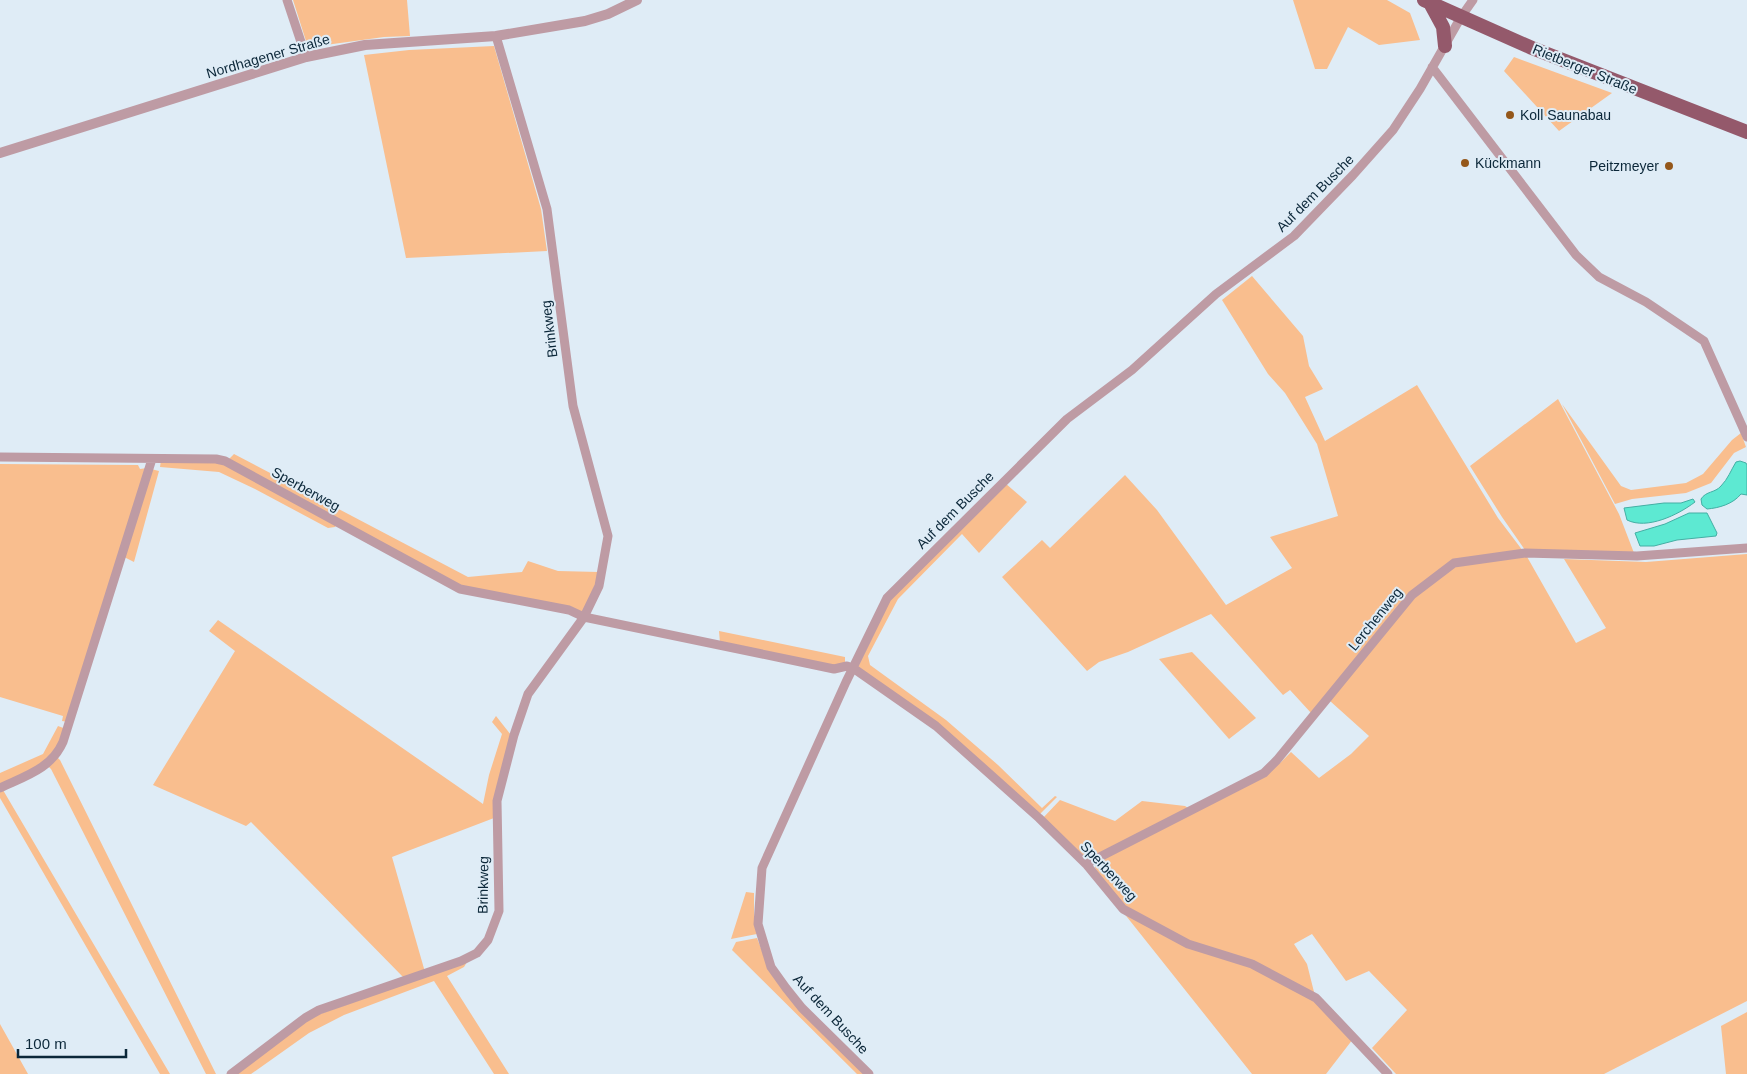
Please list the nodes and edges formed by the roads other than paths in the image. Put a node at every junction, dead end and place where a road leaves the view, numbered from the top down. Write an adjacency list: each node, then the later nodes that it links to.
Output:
1 (288, 0): 8 (street)
2 (637, 0): 6 (street, Nordhagener Straße)
3 (1473, 0): 5 (street, Auf dem Busche)
4 (1428, 1): 5 (main road, Rietberger Straße); 7 (main road)
5 (1461, 17): 7 (street, Auf dem Busche); 10 (main road, Rietberger Straße)
6 (496, 36): 8 (street, Nordhagener Straße); 16 (street, Brinkweg)
7 (1444, 46): 9 (street, Auf dem Busche)
8 (306, 57): 11 (street, Nordhagener Straße)
9 (1432, 67): 12 (street); 17 (street, Auf dem Busche)
10 (1747, 132)
11 (0, 153)
12 (1747, 436)
13 (0, 457): 14 (street, Sperberweg)
14 (152, 459): 16 (street, Sperberweg); 20 (street)
15 (1747, 548): 21 (street, Lerchenweg)
16 (584, 617): 18 (street); 22 (street, Brinkweg)
17 (853, 668): 18 (street); 19 (street, Auf dem Busche); 21 (street, Sperberweg)
18 (834, 669): 19 (street)
19 (846, 682): 23 (street, Auf dem Busche)
20 (0, 788)
21 (1086, 864): 24 (street, Sperberweg)
22 (231, 1074)
23 (869, 1074)
24 (1388, 1074)

